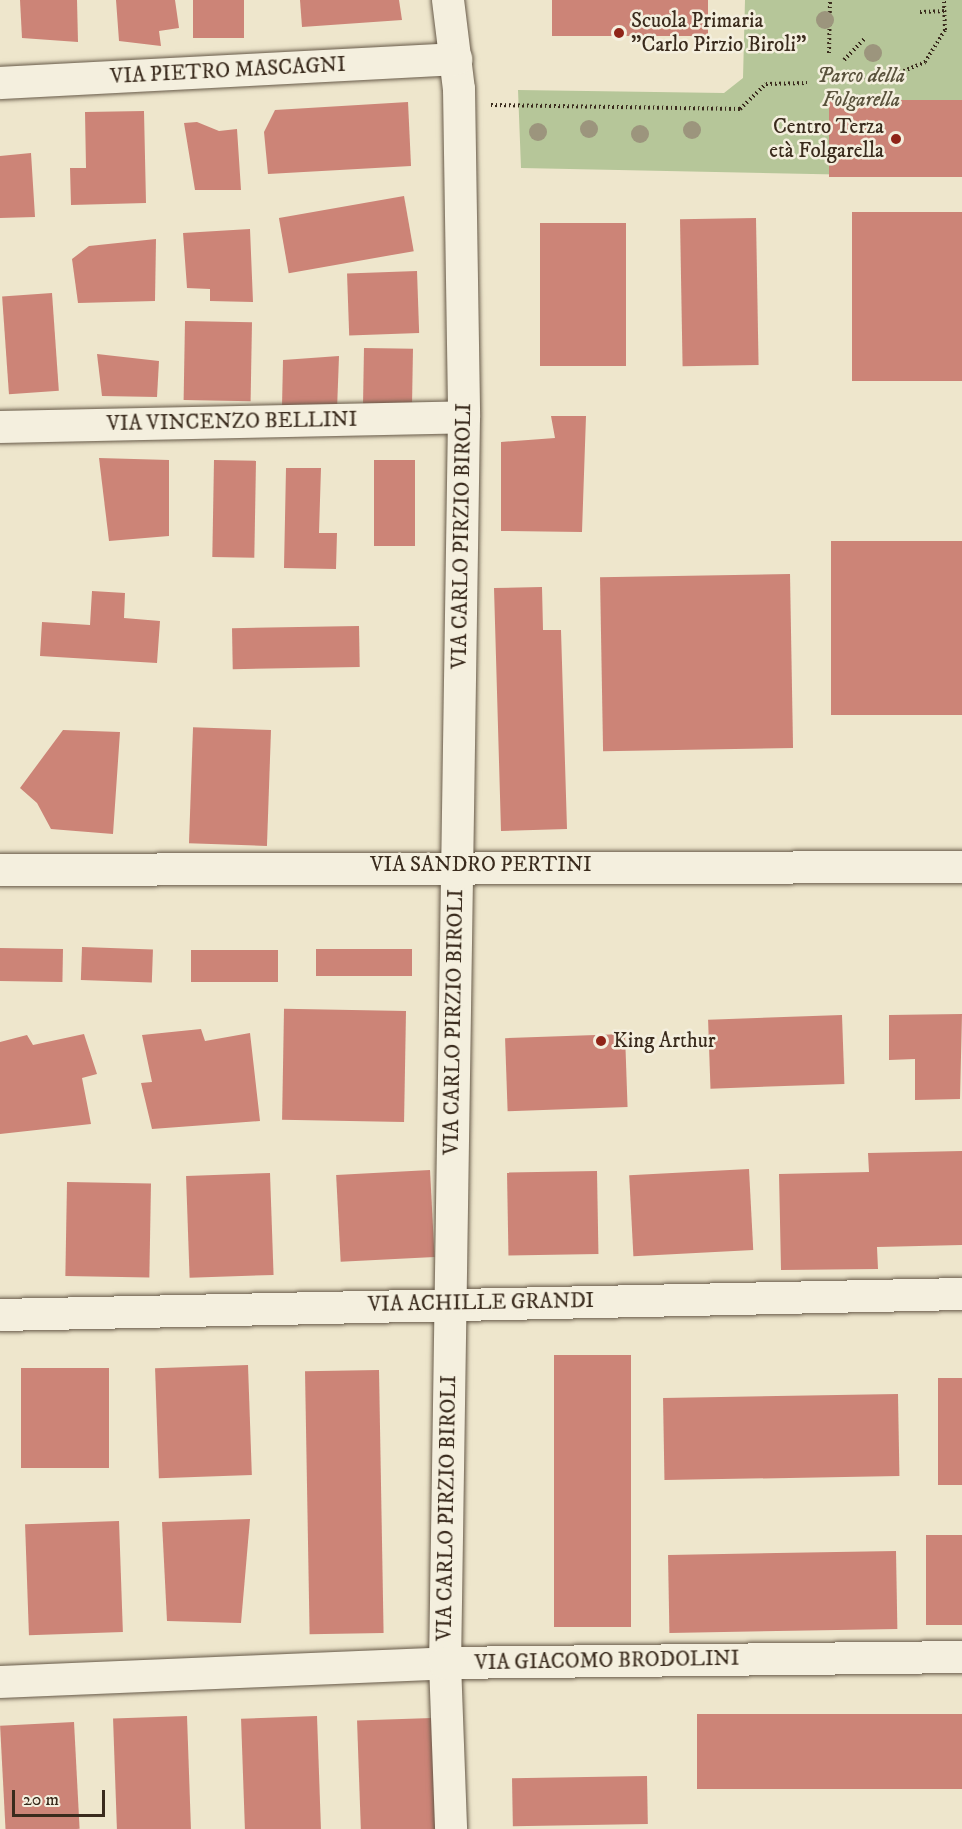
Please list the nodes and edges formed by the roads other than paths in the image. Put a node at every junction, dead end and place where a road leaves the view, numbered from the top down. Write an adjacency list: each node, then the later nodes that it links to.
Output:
1 (448, 0): 2 (street, VIA CARLO PIRZIO BIROLI)
2 (456, 59): 3 (street, VIA PIETRO MASCAGNI); 4 (street, VIA CARLO PIRZIO BIROLI)
3 (0, 83)
4 (464, 417): 5 (street, VIA VINCENZO BELLINI); 6 (street, VIA CARLO PIRZIO BIROLI)
5 (0, 427)
6 (456, 865): 7 (street, VIA SANDRO PERTINI); 8 (street, VIA SANDRO PERTINI); 10 (street, VIA CARLO PIRZIO BIROLI)
7 (962, 867)
8 (0, 870)
9 (962, 1294): 10 (street, VIA ACHILLE GRANDI)
10 (450, 1303): 11 (street, VIA ACHILLE GRANDI); 13 (street, VIA CARLO PIRZIO BIROLI)
11 (0, 1315)
12 (962, 1656): 13 (street, VIA GIACOMO BRODOLINI)
13 (445, 1663): 14 (street, VIA GIACOMO BRODOLINI); 15 (street, VIA CARLO PIRZIO BIROLI)
14 (0, 1682)
15 (451, 1829)

